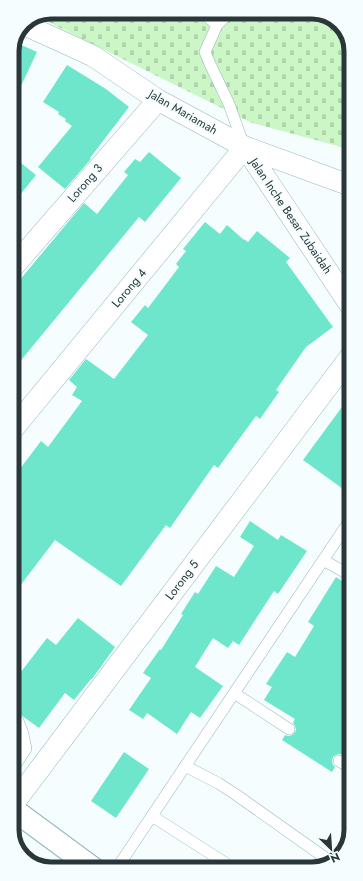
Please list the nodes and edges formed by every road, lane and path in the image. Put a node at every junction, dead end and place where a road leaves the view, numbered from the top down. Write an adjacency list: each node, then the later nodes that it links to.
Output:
1 (210, 19): 3 (lane)
2 (223, 19): 3 (lane)
3 (217, 25): 6 (lane)
4 (30, 27): 5 (street, Jalan Mariamah)
5 (158, 100): 6 (street, Jalan Mariamah); 8 (street, Lorong 3)
6 (245, 147): 7 (street, Jalan Mariamah); 9 (street, Jalan Inche Besar Zubaidah); 11 (street, Lorong 4)
7 (344, 183)
8 (19, 260)
9 (344, 296)
10 (344, 365): 22 (street, Lorong 5)
11 (19, 422)
12 (344, 529): 13 (lane)
13 (323, 560): 14 (lane); 15 (lane)
14 (344, 572)
15 (234, 693): 17 (lane); 21 (lane)
16 (19, 724): 18 (lane)
17 (289, 728)
18 (19, 760)
19 (339, 761): 20 (lane)
20 (344, 764)
21 (185, 766): 24 (lane); 25 (lane)
22 (19, 796)
23 (19, 814): 26 (main road)
24 (152, 816): 27 (lane); 28 (lane)
25 (326, 859)
26 (85, 862)
27 (121, 862)
28 (223, 862)

